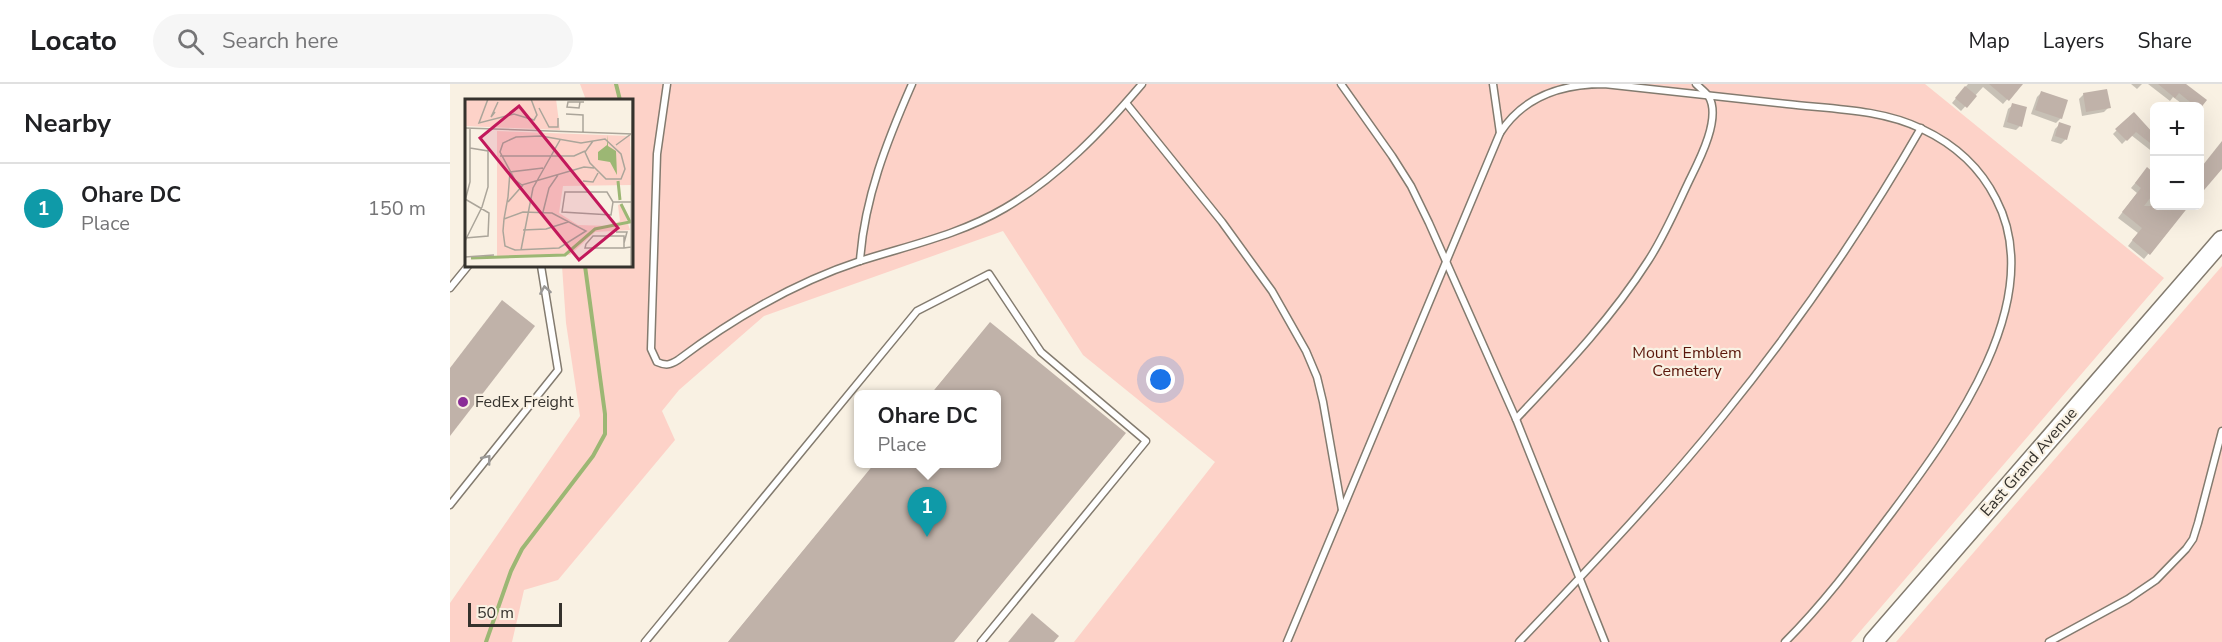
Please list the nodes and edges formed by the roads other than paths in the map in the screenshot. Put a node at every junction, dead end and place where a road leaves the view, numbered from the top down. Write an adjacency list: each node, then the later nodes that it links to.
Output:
1 (667, 84): 13 (lane)
2 (912, 84): 13 (lane)
3 (1142, 84): 8 (lane)
4 (1341, 84): 12 (lane)
5 (1493, 84): 10 (lane)
6 (1696, 84): 7 (lane)
7 (1708, 95): 9 (lane); 10 (lane); 17 (lane)
8 (1126, 103): 13 (lane); 20 (lane)
9 (1921, 128): 21 (lane); 27 (lane)
10 (1500, 133): 12 (lane)
11 (2222, 240): 28 (main road, East Grand Avenue)
12 (1446, 260): 17 (lane); 20 (lane)
13 (860, 261)
14 (467, 267): 16 (lane)
15 (541, 267): 19 (lane, one-way to 15)
16 (450, 288)
17 (1516, 419): 21 (lane)
18 (2222, 431): 29 (lane)
19 (450, 505)
20 (1342, 510): 24 (lane)
21 (1579, 578): 25 (lane); 26 (lane)
22 (645, 642): 23 (lane)
23 (981, 642)
24 (1287, 642)
25 (1519, 642)
26 (1605, 642)
27 (1785, 642)
28 (1873, 642)
29 (2049, 642)

